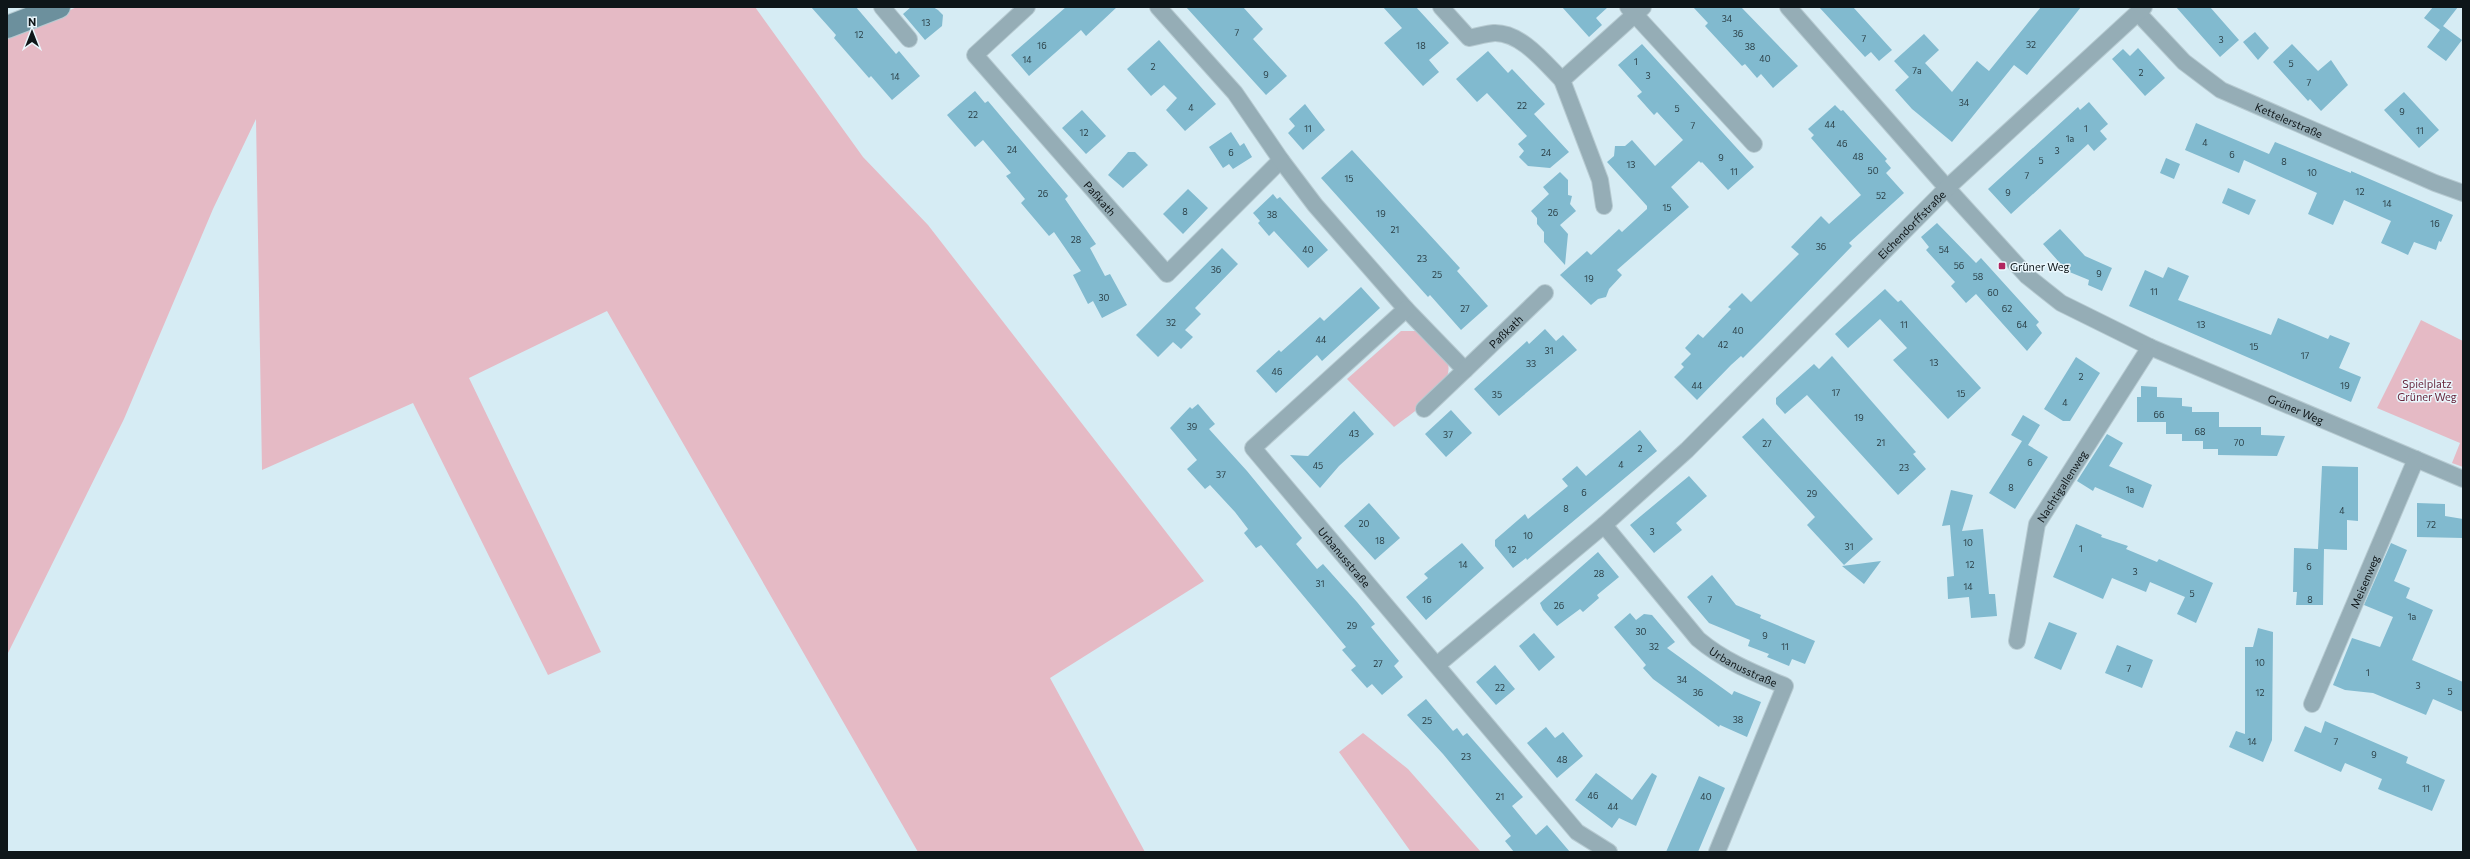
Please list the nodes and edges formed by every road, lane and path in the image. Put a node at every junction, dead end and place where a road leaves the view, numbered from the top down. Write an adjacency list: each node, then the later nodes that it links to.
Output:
1 (59, 7): 9 (main road)
2 (882, 7): 10 (street)
3 (1027, 7): 13 (street, Paßkath)
4 (1158, 7): 13 (street)
5 (1441, 7): 11 (street)
6 (1788, 7): 14 (street, Grüner Weg)
7 (1635, 9): 11 (street); 12 (street)
8 (2141, 10): 14 (street, Eichendorffstraße); 15 (street, Kettelerstraße)
9 (7, 27)
10 (909, 39)
11 (1562, 80): 16 (street)
12 (1754, 144)
13 (1280, 160): 18 (street)
14 (1947, 188): 19 (street, Grüner Weg); 24 (street, Eichendorffstraße)
15 (2463, 193)
16 (1604, 206)
17 (1545, 293): 20 (street, Paßkath)
18 (1406, 309): 20 (street); 26 (street, Urbanusstraße)
19 (2150, 347): 22 (street, Grüner Weg); 25 (street, Nachtigallenweg)
20 (1465, 370): 21 (street, Paßkath)
21 (1424, 409)
22 (2416, 460): 23 (street, Grüner Weg); 27 (street, Meisenweg)
23 (2463, 479)
24 (1604, 525): 26 (street); 29 (street, Urbanusstraße)
25 (2017, 641)
26 (1437, 666): 28 (street, Urbanusstraße)
27 (2312, 704)
28 (1609, 852)
29 (1717, 852)

